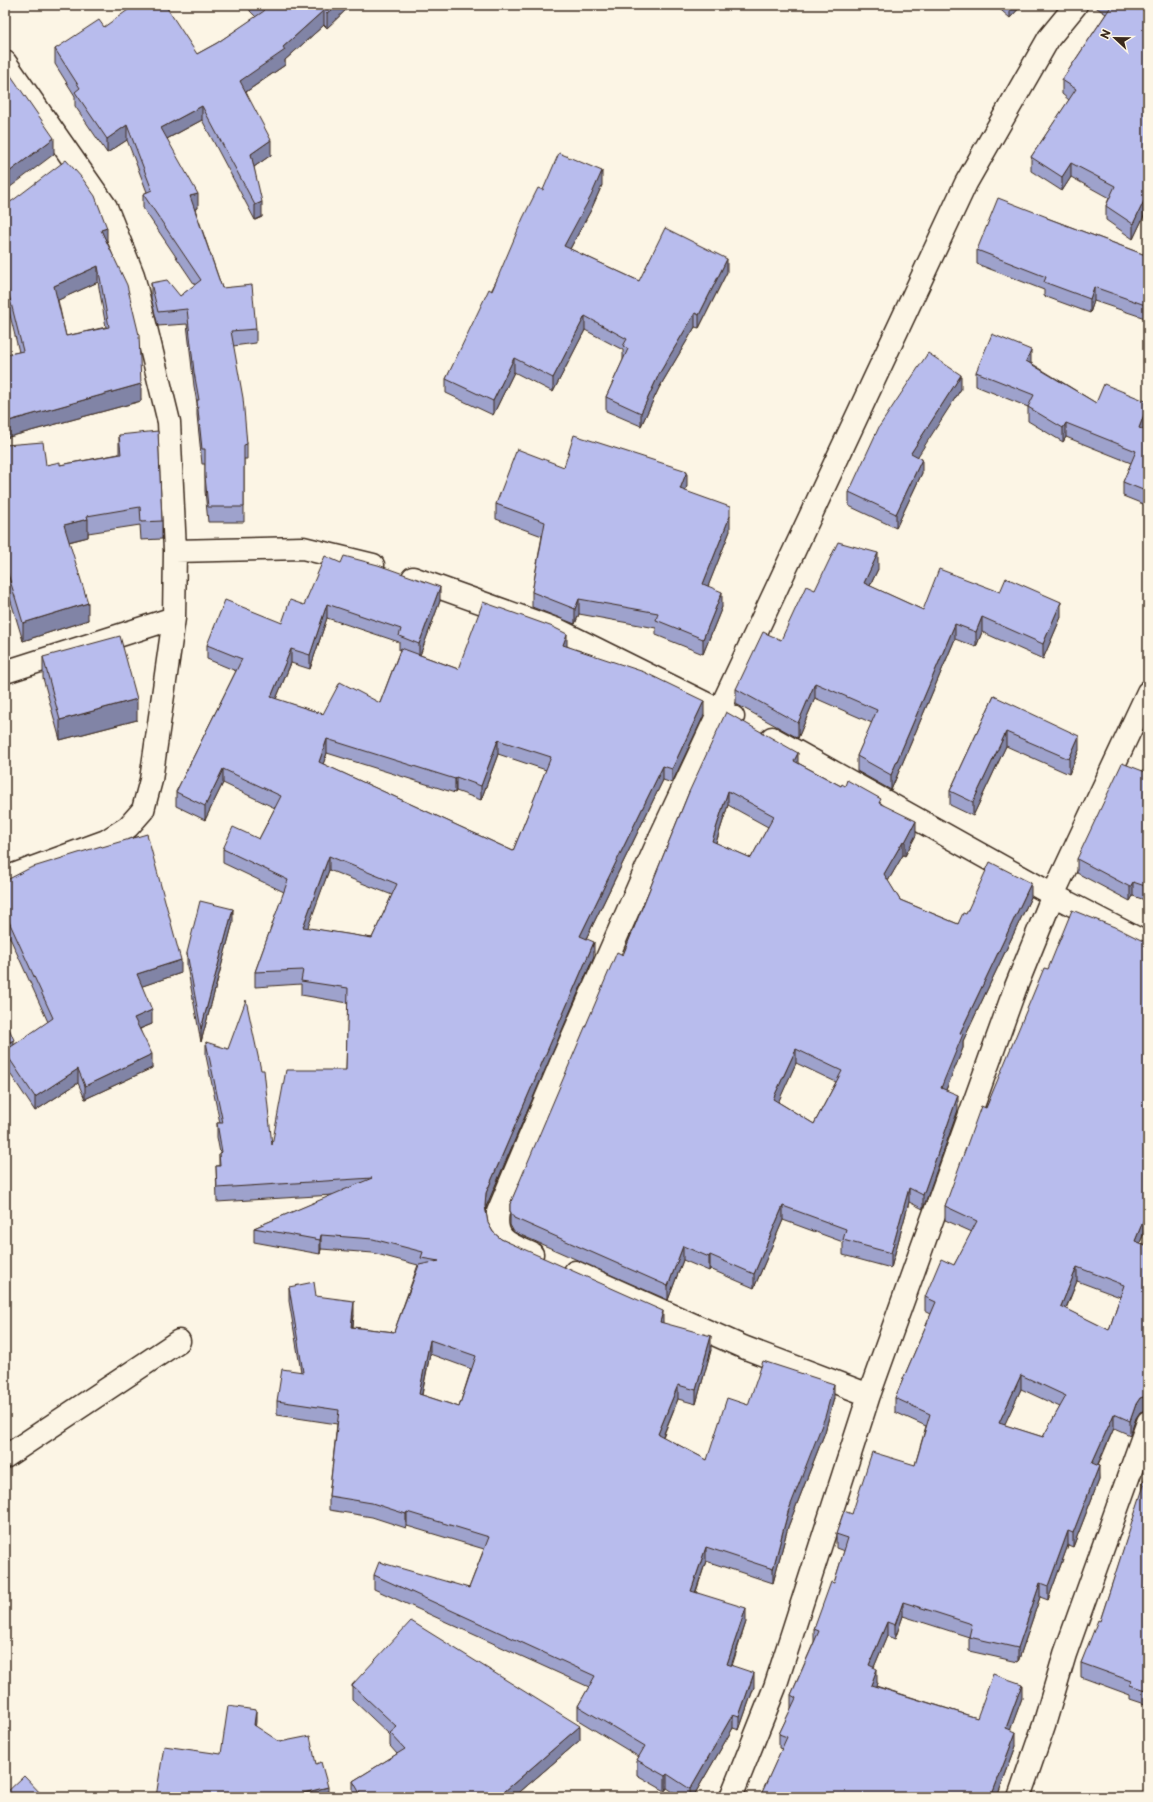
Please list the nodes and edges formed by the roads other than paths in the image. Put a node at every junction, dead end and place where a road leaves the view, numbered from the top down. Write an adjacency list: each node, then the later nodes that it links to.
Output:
1 (1076, 5): 9 (street)
2 (5, 62): 3 (street)
3 (72, 156): 4 (street); 5 (street)
4 (54, 170)
5 (176, 551): 6 (street); 9 (street)
6 (174, 618): 7 (street); 10 (street)
7 (5, 672)
8 (1148, 692): 11 (street)
9 (720, 709): 11 (street); 14 (street)
10 (5, 878)
11 (1053, 895): 12 (street); 14 (street)
12 (1148, 944)
13 (179, 1341): 16 (street)
14 (869, 1394): 17 (street)
15 (1148, 1422): 18 (street)
16 (5, 1457)
17 (731, 1797)
18 (1019, 1797)

